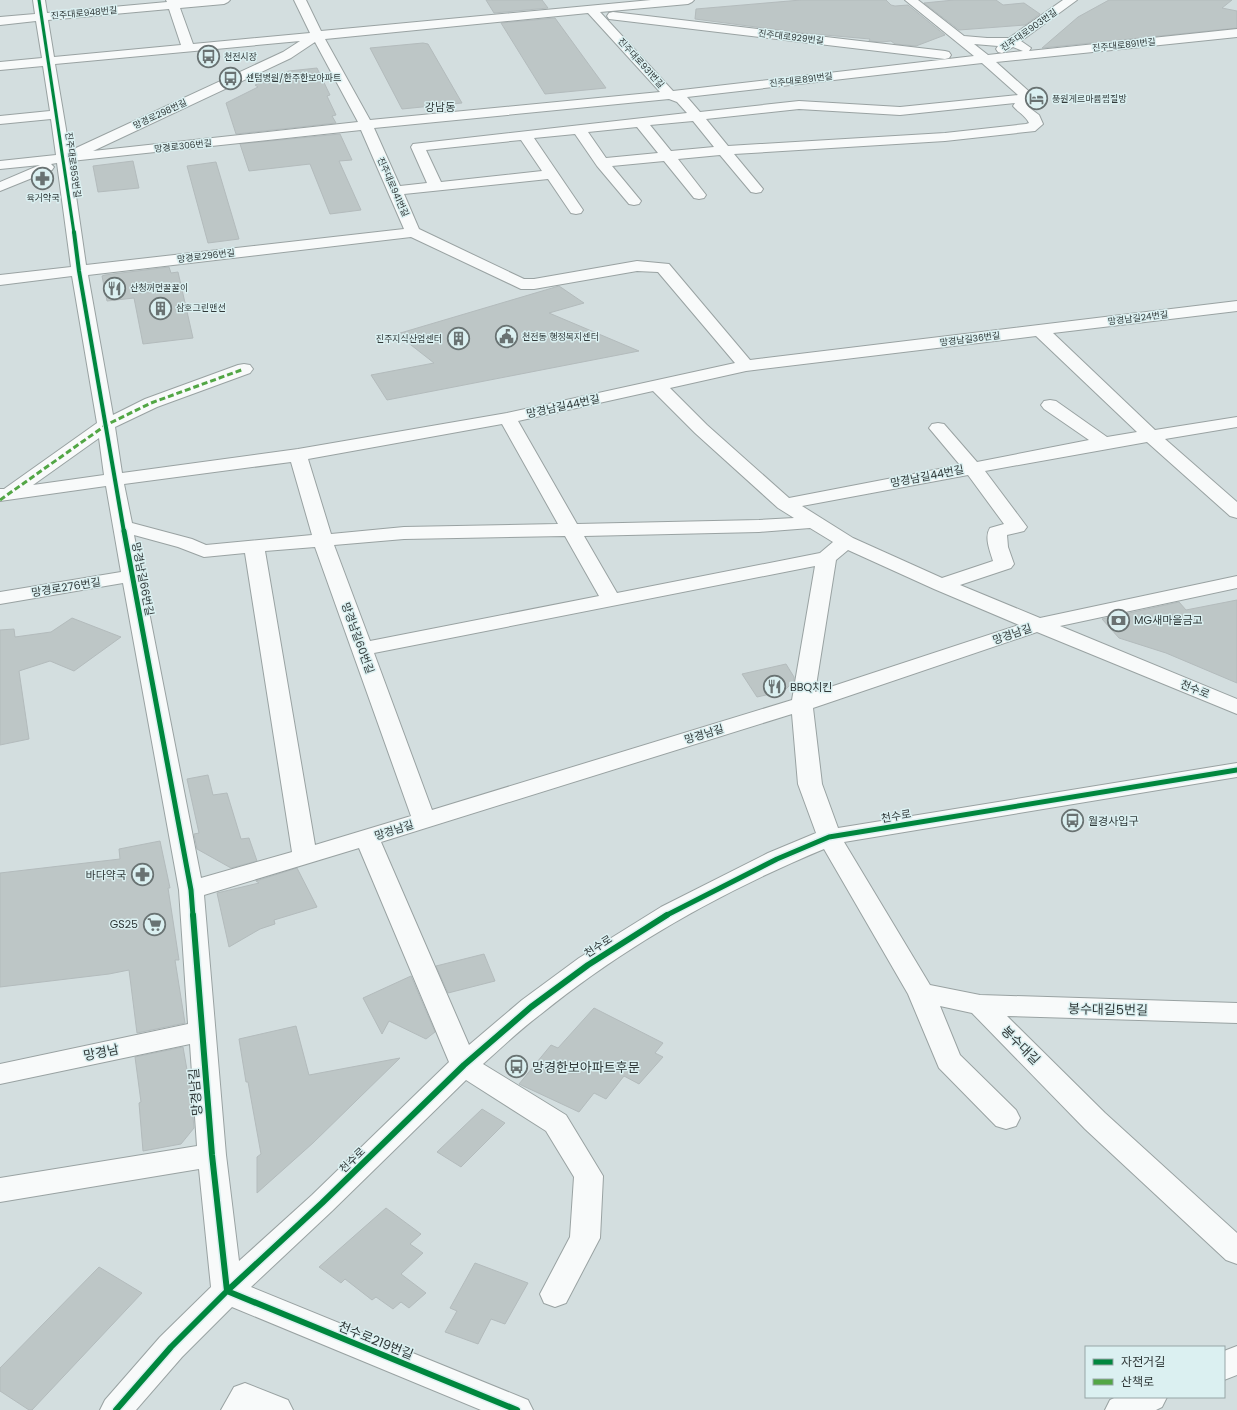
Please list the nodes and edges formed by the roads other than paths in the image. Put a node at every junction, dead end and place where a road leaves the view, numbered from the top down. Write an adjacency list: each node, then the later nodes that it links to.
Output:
1 (39, 0): 9 (street, 진주대로953번길)
2 (224, 0): 7 (street, 진주대로948번길)
3 (300, 0): 12 (street, 진주대로941번길)
4 (688, 0): 8 (street)
5 (911, 0): 13 (street)
6 (1071, 0): 14 (street, 진주대로903번길)
7 (173, 2): 9 (street, 진주대로948번길); 15 (street)
8 (590, 8): 12 (street); 16 (street, 진주대로929번길); 22 (street, 진주대로931번길)
9 (42, 17): 10 (street, 진주대로948번길); 19 (street, 진주대로953번길)
10 (0, 21)
11 (1237, 33): 17 (street, 진주대로891번길)
12 (317, 35): 15 (street); 28 (street, 진주대로941번길); 33 (street, 망경로298번길)
13 (958, 39): 14 (street); 16 (street); 18 (street)
14 (1012, 42): 17 (street); 18 (street, 진주대로903번길)
15 (188, 48): 19 (street)
16 (922, 52): 18 (street, 진주대로929번길); 20 (street)
17 (1044, 53): 18 (street, 진주대로891번길)
18 (986, 59): 20 (street, 진주대로891번길); 23 (street)
19 (49, 61): 21 (street); 24 (street, 진주대로953번길)
20 (926, 65): 22 (street, 진주대로891번길)
21 (0, 66)
22 (670, 95): 25 (street, 진주대로931번길); 28 (street, 진주대로891번길)
23 (1029, 98): 25 (street); 31 (street)
24 (57, 114): 26 (street); 33 (street, 진주대로953번길)
25 (697, 117): 27 (street); 31 (street, 진주대로931번길)
26 (0, 120)
27 (640, 123): 29 (street); 32 (street)
28 (366, 125): 33 (street, 망경로306번길); 40 (street, 진주대로941번길)
29 (578, 130): 30 (street); 34 (street)
30 (525, 136): 36 (street); 37 (street)
31 (725, 150): 32 (street); 39 (street, 진주대로931번길)
32 (668, 156): 34 (street); 41 (street)
33 (64, 159): 35 (street, 망경로306번길); 38 (street, 망경로298번길); 45 (street, 진주대로953번길)
34 (602, 163): 42 (street)
35 (0, 165)
36 (551, 174): 37 (street); 43 (street)
37 (436, 186): 40 (street)
38 (0, 187)
39 (756, 189)
40 (395, 190): 44 (street, 진주대로941번길)
41 (699, 195)
42 (634, 202)
43 (576, 210)
44 (413, 232): 45 (street, 망경로296번길); 49 (street)
45 (79, 271): 46 (street, 망경로296번길); 55 (street, 망경남길66번길)
46 (0, 280)
47 (1237, 306): 48 (street, 망경남길24번길)
48 (1040, 330): 49 (street, 망경남길36번길); 57 (street)
49 (746, 366): 51 (street, 망경남길36번길)
50 (244, 369): 55 (street)
51 (658, 386): 53 (street, 망경남길44번길); 63 (street)
52 (1050, 405): 58 (street)
53 (507, 418): 59 (street, 망경남길44번길); 67 (street)
54 (1237, 422): 57 (street)
55 (106, 425): 61 (street, 망경남길66번길); 62 (street)
56 (938, 428): 60 (street)
57 (1152, 436): 58 (street); 64 (street)
58 (1104, 443): 60 (street)
59 (298, 455): 61 (street, 망경남길44번길); 68 (street, 망경남길60번길)
60 (972, 467): 63 (street, 망경남길44번길); 74 (street, 망경남길44번길)
61 (114, 480): 62 (street, 망경남길44번길); 66 (street, 망경남길66번길)
62 (3, 497)
63 (785, 504): 65 (street)
64 (1237, 512)
65 (813, 522): 67 (street); 69 (street)
66 (122, 526): 70 (street); 72 (street, 망경남길66번길)
67 (572, 529): 68 (street); 76 (street)
68 (323, 541): 70 (street); 78 (street, 망경남길60번길)
69 (846, 542): 71 (street); 74 (street)
70 (254, 546): 86 (street)
71 (826, 558): 76 (street); 80 (street)
72 (132, 576): 75 (street, 망경로276번길); 87 (street, 망경남길66번길)
73 (1237, 582): 77 (street, 망경남길)
74 (941, 585): 77 (street)
75 (0, 598)
76 (612, 600): 78 (street)
77 (1038, 625): 79 (street, 망경남길); 80 (street, 망경남길)
78 (362, 649): 83 (street, 망경남길60번길)
79 (1152, 672): 81 (street, 천수로)
80 (802, 704): 83 (street, 망경남길); 84 (street)
81 (1237, 707)
82 (1237, 770): 84 (street, 천수로)
83 (424, 820): 85 (street, 망경남길)
84 (829, 837): 88 (street); 92 (street, 천수로)
85 (367, 838): 86 (street, 망경남길); 92 (street, 망경남길)
86 (305, 856): 87 (street, 망경남길)
87 (191, 890): 91 (street, 망경남길)
88 (921, 993): 89 (street); 94 (street)
89 (980, 1005): 90 (street, 봉수대길5번길); 97 (street, 봉수대길)
90 (1237, 1012)
91 (202, 1031): 93 (street, 망경남); 95 (street, 망경남길)
92 (464, 1065): 98 (street, 천수로); 99 (street)
93 (0, 1074)
94 (1006, 1118)
95 (212, 1155): 96 (street); 98 (street, 망경남길)
96 (0, 1190)
97 (1237, 1252)
98 (227, 1291): 103 (street, 천수로); 106 (street, 천수로219번길)
99 (555, 1294)
100 (1237, 1360): 101 (street)
101 (1225, 1366)
102 (1149, 1398): 107 (street)
103 (116, 1410)
104 (237, 1410): 105 (street)
105 (277, 1410)
106 (517, 1410)
107 (1121, 1410)

